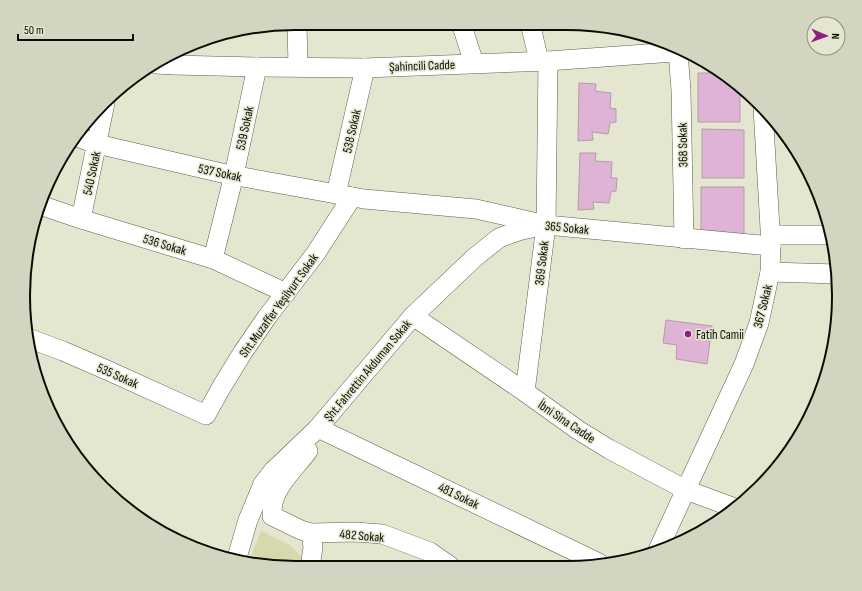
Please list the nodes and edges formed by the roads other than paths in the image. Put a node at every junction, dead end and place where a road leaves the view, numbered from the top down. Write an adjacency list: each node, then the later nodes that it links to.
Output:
1 (297, 30): 10 (street)
2 (463, 30): 8 (street)
3 (532, 30): 6 (street, 369 Sokak)
4 (674, 53): 6 (street, Şahincili Cadde)
5 (683, 56): 22 (street, 368 Sokak)
6 (544, 61): 8 (street, Şahincili Cadde); 20 (street, 369 Sokak)
7 (169, 62): 9 (street, Şahincili Cadde)
8 (474, 63): 11 (street, Şahincili Cadde)
9 (257, 67): 10 (street, Şahincili Cadde); 16 (street, 539 Sokak)
10 (298, 67): 11 (street, Şahincili Cadde)
11 (365, 68): 17 (street, 538 Sokak)
12 (103, 113): 15 (street, 540 Sokak)
13 (764, 118): 23 (street, 367 Sokak)
14 (82, 139): 15 (street, 537 Sokak)
15 (97, 144): 16 (street, 537 Sokak); 19 (street, 540 Sokak)
16 (234, 175): 17 (street, 537 Sokak); 24 (street, 539 Sokak)
17 (351, 196): 20 (street, 365 Sokak); 27 (street, Sht.Muzaffer Yeşilyurt Sokak)
18 (45, 207): 19 (street, 536 Sokak)
19 (81, 219): 24 (street, 536 Sokak)
20 (546, 225): 22 (street, 365 Sokak); 28 (street, Şht.Fahrettin Akduman Sokak); 30 (street, 369 Sokak)
21 (825, 236): 23 (street, 365 Sokak)
22 (684, 239): 23 (street, 365 Sokak)
23 (771, 241): 25 (street, 367 Sokak)
24 (213, 259): 27 (street, 536 Sokak)
25 (770, 272): 26 (street); 33 (street, 367 Sokak)
26 (831, 274)
27 (286, 293): 31 (street, Sht.Muzaffer Yeşilyurt Sokak)
28 (412, 316): 30 (street, İbni Sina Cadde); 32 (street, Şht.Fahrettin Akduman Sokak)
29 (34, 340): 31 (street, 535 Sokak)
30 (525, 392): 33 (street, İbni Sina Cadde)
31 (206, 415)
32 (318, 428): 35 (street, 482 Sokak); 37 (street, Şht.Fahrettin Akduman Sokak); 38 (street, 481 Sokak)
33 (686, 490): 34 (street, İbni Sina Cadde); 36 (street, 367 Sokak)
34 (728, 506)
35 (311, 533): 39 (street); 40 (street, 482 Sokak)
36 (661, 544)
37 (238, 555)
38 (592, 560)
39 (311, 561)
40 (443, 561)

